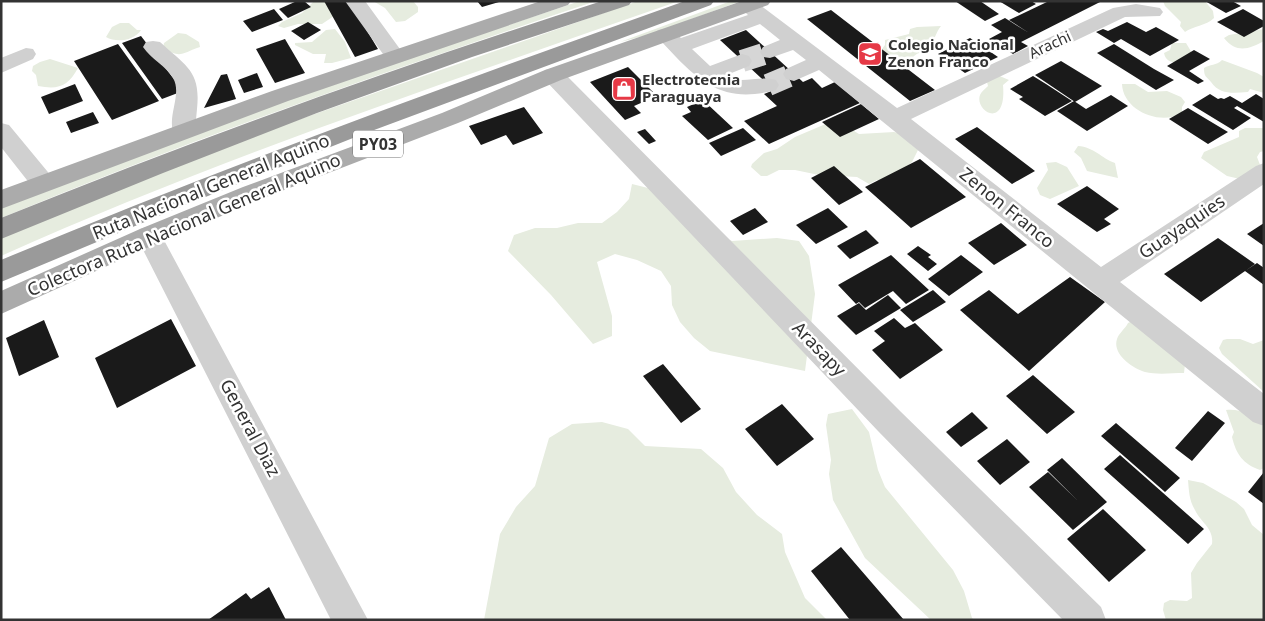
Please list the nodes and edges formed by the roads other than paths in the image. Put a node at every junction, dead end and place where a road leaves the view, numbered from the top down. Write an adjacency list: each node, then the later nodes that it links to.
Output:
1 (355, 1): 13 (street)
2 (561, 1): 13 (main road)
3 (622, 1): 28 (highway, Ruta Nacional General Aquino)
4 (704, 1): 20 (highway, Ruta Nacional General Aquino / PY03)
5 (758, 8): 7 (main road, Colectora Ruta Nacional General Aquino / PY03); 8 (street, Zenon Franco)
6 (1153, 12): 22 (street, Arachi)
7 (672, 40): 10 (main road, Colectora Ruta Nacional General Aquino / PY03); 17 (street)
8 (795, 41): 11 (street); 15 (street, Zenon Franco)
9 (153, 47): 23 (street)
10 (628, 48): 19 (main road, Colectora Ruta Nacional General Aquino / PY03); 20 (main road)
11 (770, 52)
12 (26, 54): 16 (street)
13 (395, 56): 23 (main road)
14 (742, 61): 17 (street)
15 (821, 61): 18 (street); 22 (street, Zenon Franco)
16 (1, 66)
17 (708, 74): 21 (street)
18 (794, 74)
19 (553, 75): 29 (main road, Colectora Ruta Nacional General Aquino / PY03); 35 (street, Arasapy)
20 (470, 85): 30 (highway, Ruta Nacional General Aquino / PY03)
21 (768, 85)
22 (895, 118): 31 (street, Zenon Franco)
23 (183, 130): 26 (main road)
24 (1, 131): 26 (street)
25 (1264, 172): 31 (street, Guayaquies)
26 (43, 183): 27 (main road)
27 (1, 200)
28 (1, 229)
29 (149, 236): 32 (main road, Colectora Ruta Nacional General Aquino / PY03); 34 (street, General Diaz)
30 (2, 272)
31 (1100, 282): 33 (street, Zenon Franco)
32 (1, 303)
33 (1264, 412)
34 (350, 620)
35 (1088, 620)

